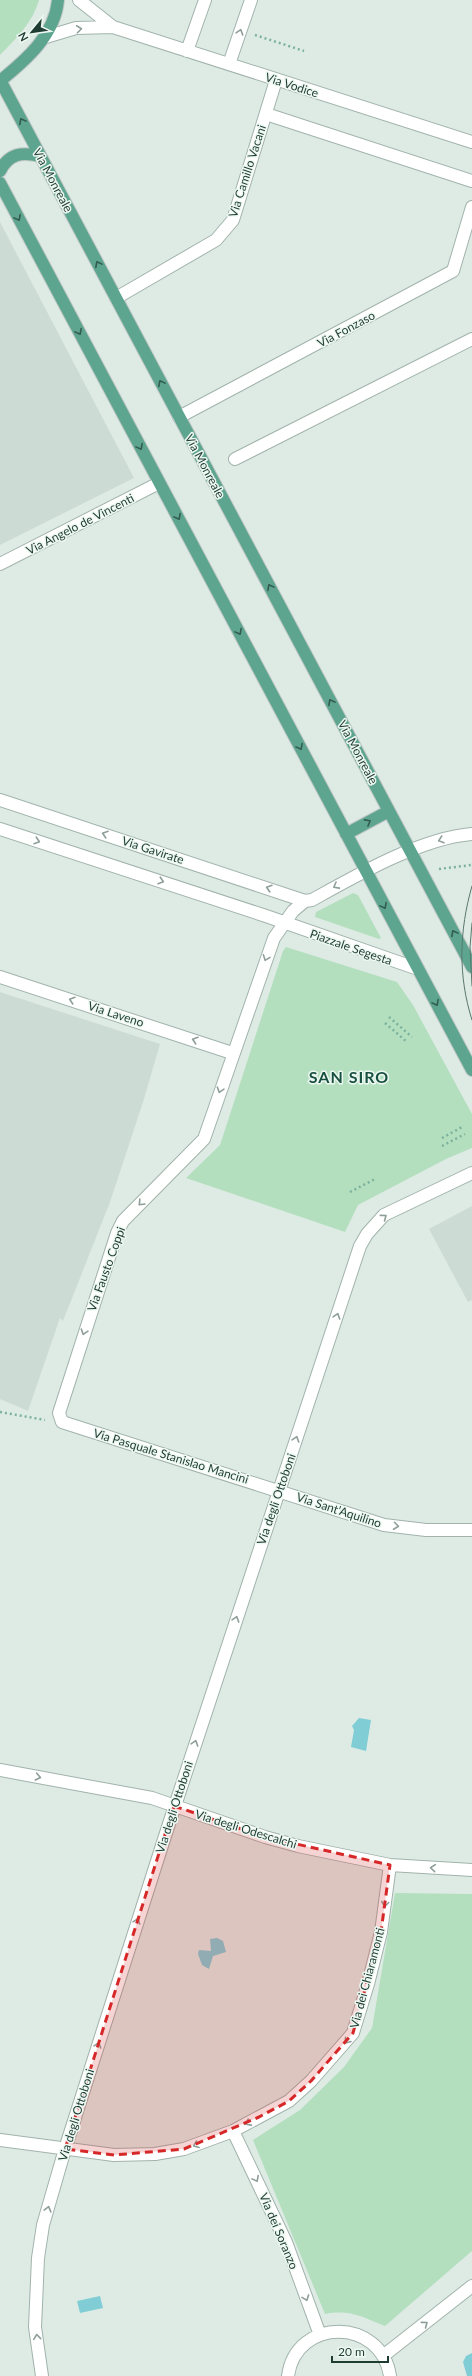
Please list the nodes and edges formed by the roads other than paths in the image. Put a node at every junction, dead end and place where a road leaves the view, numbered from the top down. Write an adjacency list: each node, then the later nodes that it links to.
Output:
1 (58, 0): 6 (main road)
2 (79, 0): 5 (street, Via Vodice)
3 (205, 0): 7 (street)
4 (251, 0): 8 (street, one-way to 4)
5 (113, 27): 6 (street, Via Vodice, one-way to 5); 7 (street, Via Vodice)
6 (46, 37): 9 (main road)
7 (187, 51): 8 (street, Via Vodice)
8 (230, 64): 10 (street, Via Vodice)
9 (0, 80): 13 (main road, Via Monreale, one-way to 9)
10 (276, 80): 11 (street, Via Camillo Vacani); 12 (street, Via Vodice)
11 (266, 114): 15 (street); 18 (street, Via Camillo Vacani)
12 (472, 142)
13 (40, 156): 14 (main road); 18 (main road, Via Monreale, one-way to 13)
14 (0, 171)
15 (472, 181)
16 (0, 183): 22 (main road, one-way to 22)
17 (472, 207): 20 (street, Via Fonzaso)
18 (116, 298): 20 (main road, Via Monreale, one-way to 18)
19 (472, 339): 21 (street)
20 (179, 418): 25 (main road, Via Monreale, one-way to 20)
21 (235, 459)
22 (159, 483): 23 (street, Via Angelo de Vincenti); 27 (main road, one-way to 27)
23 (0, 564)
24 (0, 800): 31 (street, Via Gavirate, one-way to 24)
25 (389, 811): 27 (main road, one-way to 25); 29 (main road, Via Monreale)
26 (0, 829): 32 (street, one-way to 32)
27 (346, 834): 30 (main road)
28 (472, 834): 29 (street, one-way to 29)
29 (411, 851): 30 (street); 33 (main road, one-way to 29)
30 (366, 871): 31 (street, one-way to 31); 34 (main road, Piazzale Segesta, one-way to 34)
31 (305, 901): 32 (street)
32 (284, 924): 34 (street, Piazzale Segesta); 36 (street, one-way to 36)
33 (472, 967)
34 (418, 969): 37 (main road, Piazzale Segesta, one-way to 37)
35 (0, 977): 36 (street, Via Laveno, one-way to 35)
36 (232, 1053): 39 (street, Via Fausto Coppi, one-way to 39)
37 (472, 1070)
38 (472, 1173): 40 (street, Via degli Ottoboni, one-way to 38)
39 (62, 1422): 40 (street, Via Pasquale Stanislao Mancini)
40 (279, 1490): 41 (street, Via Sant'Aquilino, one-way to 41); 43 (street, Via degli Ottoboni, one-way to 40)
41 (472, 1530)
42 (0, 1770): 43 (street, Via degli Odescalchi, one-way to 43)
43 (174, 1806): 44 (street, Via degli Odescalchi); 48 (street, Via degli Ottoboni, one-way to 43)
44 (390, 1865): 45 (street, Via degli Odescalchi, one-way to 44); 46 (street, Via dei Chiaramonti, one-way to 46)
45 (472, 1870)
46 (233, 2131): 48 (street, Via dei Chiaramonti, one-way to 48); 50 (street, Via dei Soranzo, one-way to 50)
47 (0, 2140): 48 (street, Via dei Chiaramonti)
48 (64, 2148): 52 (street, Via degli Ottoboni, one-way to 48)
49 (472, 2286): 51 (street, one-way to 49)
50 (320, 2335): 51 (street); 53 (street)
51 (382, 2356): 54 (street)
52 (42, 2376)
53 (288, 2376)
54 (390, 2376)

